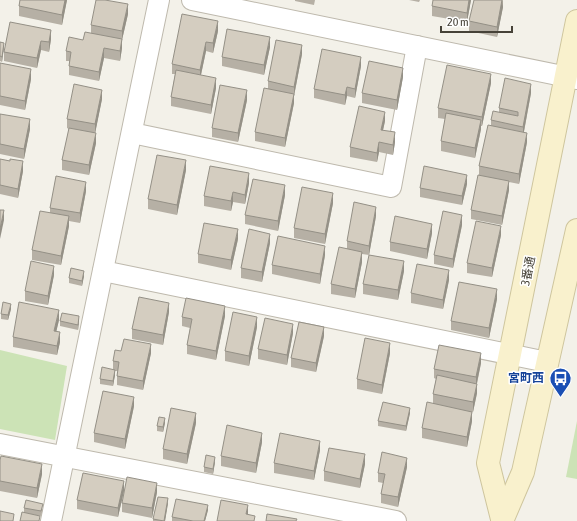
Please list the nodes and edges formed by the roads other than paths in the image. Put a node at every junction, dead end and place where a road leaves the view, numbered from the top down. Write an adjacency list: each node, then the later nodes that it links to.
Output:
1 (159, 0): 6 (street)
2 (192, 0): 4 (street)
3 (577, 22): 5 (street, 3番通)
4 (417, 46): 5 (street); 6 (street)
5 (572, 78): 9 (street, 3番通)
6 (132, 133): 8 (street)
7 (577, 230): 10 (street, 3番通)
8 (103, 271): 9 (street); 12 (street)
9 (511, 354): 10 (street); 13 (street, 3番通)
10 (547, 362): 13 (street, 3番通)
11 (0, 444): 12 (street)
12 (64, 456): 14 (street); 15 (street)
13 (503, 520)
14 (51, 521)
15 (396, 521)

